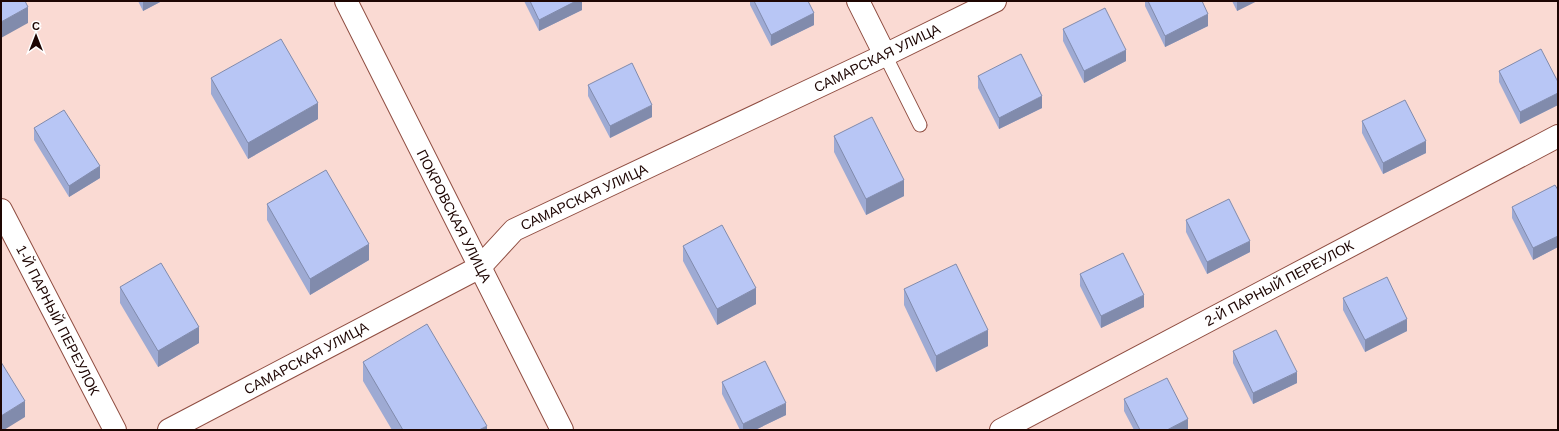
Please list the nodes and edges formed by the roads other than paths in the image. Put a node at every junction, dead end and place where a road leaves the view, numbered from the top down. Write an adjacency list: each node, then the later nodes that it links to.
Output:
1 (346, 1): 8 (street, ПОКРОВСКАЯ УЛИЦА)
2 (858, 1): 4 (street)
3 (995, 1): 4 (street, САМАРСКАЯ УЛИЦА)
4 (885, 55): 5 (lane); 8 (street, САМАРСКАЯ УЛИЦА)
5 (920, 125)
6 (1558, 136): 12 (street, 2-Й ПАРНЫЙ ПЕРЕУЛОК)
7 (1, 210): 9 (street, 1-Й ПАРНЫЙ ПЕРЕУЛОК)
8 (480, 267): 10 (street, САМАРСКАЯ УЛИЦА); 11 (street, ПОКРОВСКАЯ УЛИЦА)
9 (115, 430)
10 (169, 430)
11 (562, 430)
12 (1001, 430)

